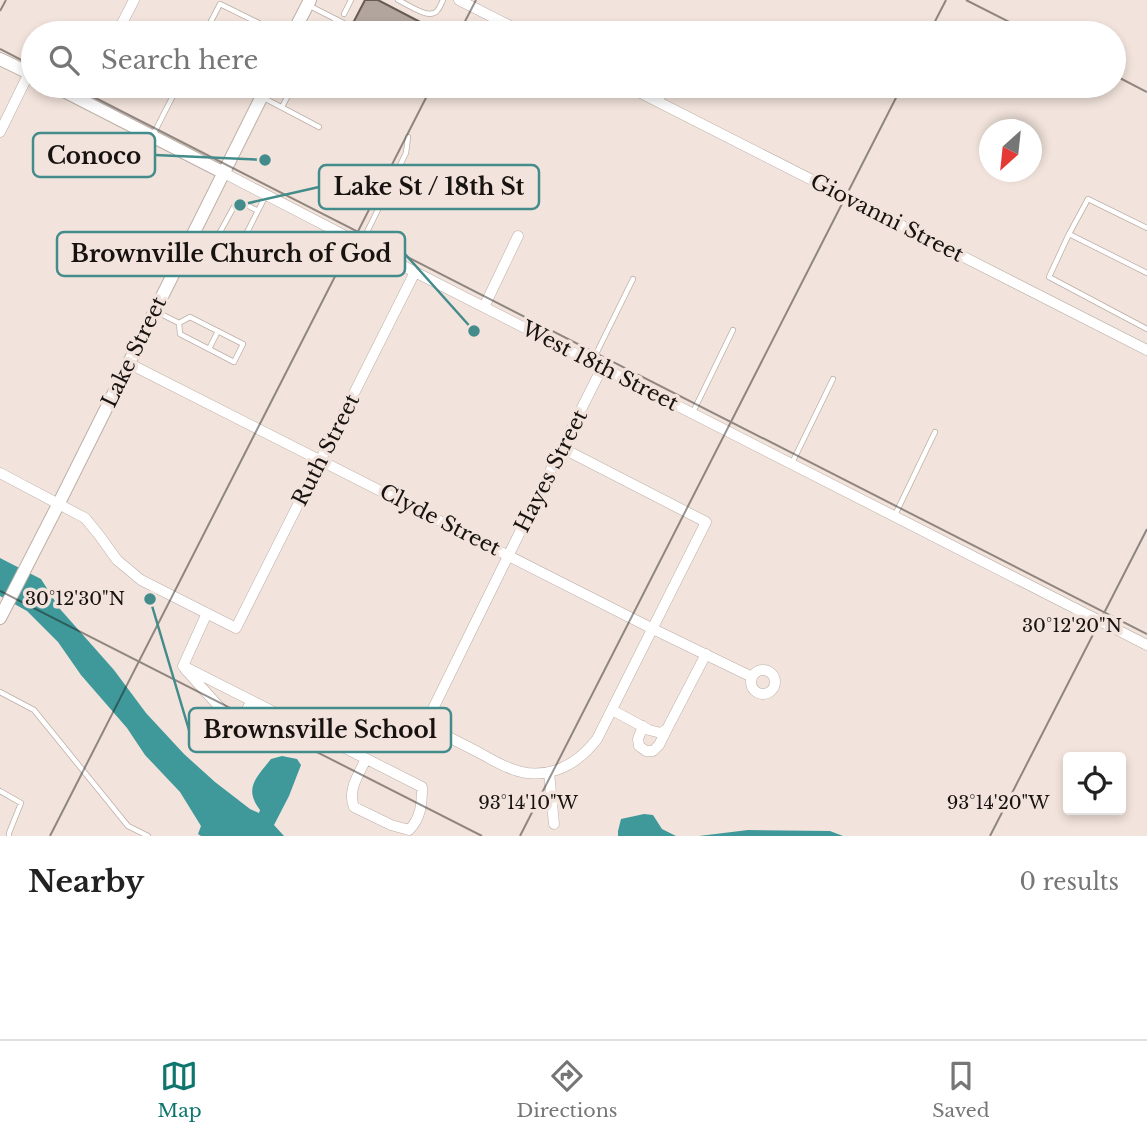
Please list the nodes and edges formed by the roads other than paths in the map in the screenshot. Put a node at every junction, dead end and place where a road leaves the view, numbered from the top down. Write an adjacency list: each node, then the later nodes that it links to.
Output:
1 (134, 0): 9 (street)
2 (351, 0): 7 (lane)
3 (398, 0): 4 (lane)
4 (443, 0)
5 (458, 0): 14 (street)
6 (309, 2): 8 (lane); 12 (street)
7 (344, 14)
8 (335, 19): 13 (lane)
9 (123, 21)
10 (211, 21): 11 (lane)
11 (255, 21)
12 (299, 21)
13 (339, 21)
14 (500, 21)
15 (0, 59): 16 (street)
16 (21, 69)
17 (21, 93): 30 (street)
18 (77, 98): 26 (street, West 18th Street)
19 (84, 98): 26 (street)
20 (172, 98): 31 (lane)
21 (261, 98): 33 (street, Lake Street)
22 (272, 98): 28 (lane)
23 (287, 98): 28 (lane)
24 (650, 98): 27 (street, Giovanni Street)
25 (663, 98): 27 (lane)
26 (83, 101): 31 (street, West 18th Street)
27 (660, 103): 64 (street, Giovanni Street)
28 (282, 107): 29 (lane)
29 (319, 127)
30 (0, 132)
31 (152, 136): 33 (street, West 18th Street)
32 (408, 137): 50 (lane)
33 (224, 173): 34 (street, West 18th Street); 48 (street, Lake Street)
34 (266, 195): 35 (lane); 50 (street, West 18th Street)
35 (258, 211): 36 (lane); 40 (lane)
36 (227, 217): 37 (lane); 39 (lane)
37 (234, 220)
38 (243, 225): 40 (lane)
39 (221, 228): 42 (lane); 46 (lane)
40 (249, 228): 47 (lane)
41 (1147, 228): 43 (lane)
42 (228, 232)
43 (1069, 234): 55 (lane); 60 (lane)
44 (237, 236): 47 (lane)
45 (518, 236): 57 (street)
46 (216, 239): 49 (lane); 53 (lane)
47 (243, 240): 52 (lane)
48 (189, 242): 53 (lane); 58 (street, Lake Street)
49 (222, 242)
50 (361, 245): 54 (street, West 18th Street)
51 (232, 247): 52 (lane)
52 (238, 250): 53 (lane)
53 (209, 252)
54 (415, 272): 57 (street, West 18th Street); 72 (street, Ruth Street)
55 (1147, 273)
56 (633, 279): 66 (lane)
57 (484, 307): 66 (street, West 18th Street)
58 (154, 311): 59 (lane); 65 (street, Lake Street)
59 (179, 323): 62 (lane); 63 (lane)
60 (1147, 329)
61 (733, 330): 69 (lane)
62 (218, 331): 63 (lane); 63 (lane)
63 (209, 349)
64 (1147, 351)
65 (128, 363): 72 (street, Clyde Street); 75 (street, Lake Street)
66 (592, 363): 67 (street, West 18th Street)
67 (602, 368): 69 (street, West 18th Street); 71 (street, Hayes Street)
68 (833, 379): 73 (lane)
69 (692, 413): 73 (street, West 18th Street)
70 (935, 432): 76 (lane)
71 (562, 448): 77 (street, Hayes Street); 80 (street)
72 (321, 460): 77 (street, Clyde Street); 79 (street, Ruth Street)
73 (792, 463): 76 (street, West 18th Street)
74 (0, 473): 75 (street)
75 (59, 503): 78 (street, Lake Street); 79 (street)
76 (894, 515): 81 (street, West 18th Street)
77 (508, 555): 80 (street, Clyde Street); 91 (street, Hayes Street)
78 (3, 613)
79 (207, 613): 83 (street)
80 (653, 629): 82 (street, Clyde Street); 87 (street)
81 (1147, 645)
82 (706, 654): 84 (street, Clyde Street); 89 (street)
83 (183, 666): 86 (street); 86 (street)
84 (752, 677)
85 (0, 692): 95 (lane)
86 (252, 701): 90 (street)
87 (612, 710): 88 (street); 91 (street)
88 (643, 726): 89 (street); 89 (street)
89 (667, 729)
90 (366, 759): 90 (street)
91 (549, 772): 93 (street)
92 (0, 791): 94 (lane)
93 (554, 824)
94 (9, 836)
95 (148, 836)

